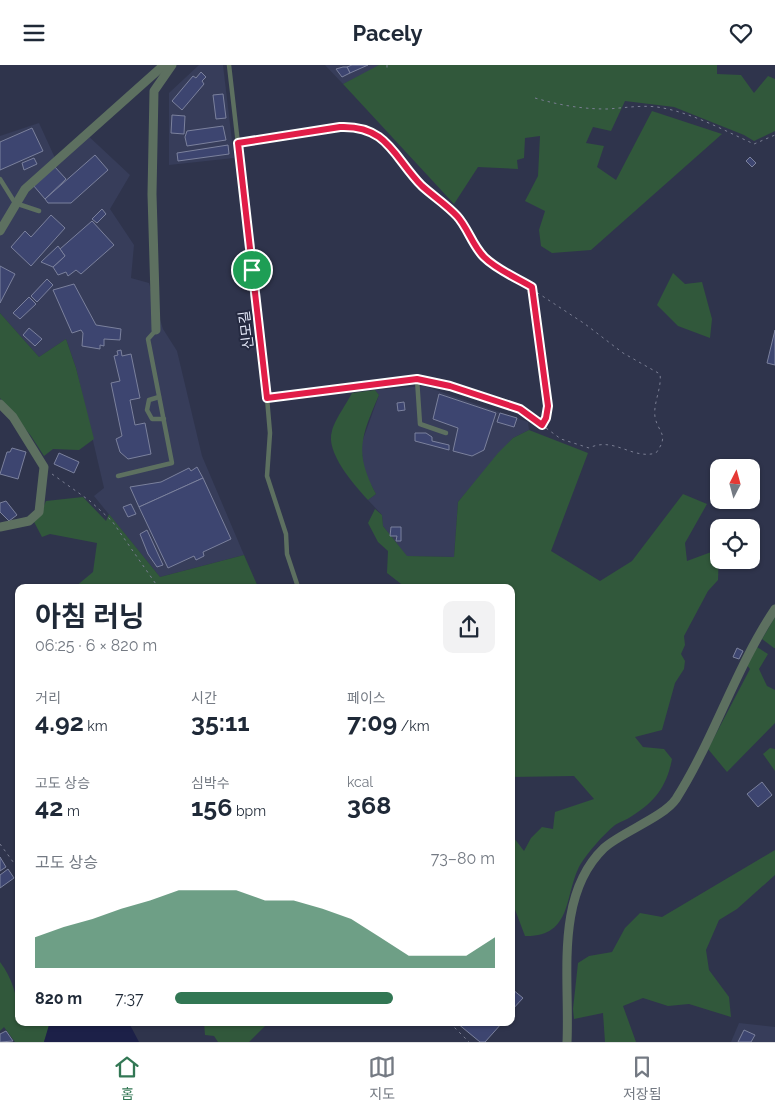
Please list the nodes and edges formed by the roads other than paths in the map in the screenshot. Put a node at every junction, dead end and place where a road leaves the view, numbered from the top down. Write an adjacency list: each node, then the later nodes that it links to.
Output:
1 (164, 65): 5 (street)
2 (172, 65): 8 (street)
3 (229, 65): 16 (lane, 신모길)
4 (0, 179): 5 (lane)
5 (15, 203): 6 (lane); 7 (street)
6 (38, 211)
7 (0, 231)
8 (156, 330): 10 (lane)
9 (417, 379): 13 (lane)
10 (159, 397): 12 (lane); 12 (lane)
11 (0, 405): 15 (street)
12 (164, 419): 14 (lane)
13 (446, 433)
14 (118, 476)
15 (0, 527)
16 (297, 584)
17 (775, 609): 18 (street)
18 (567, 1042)

